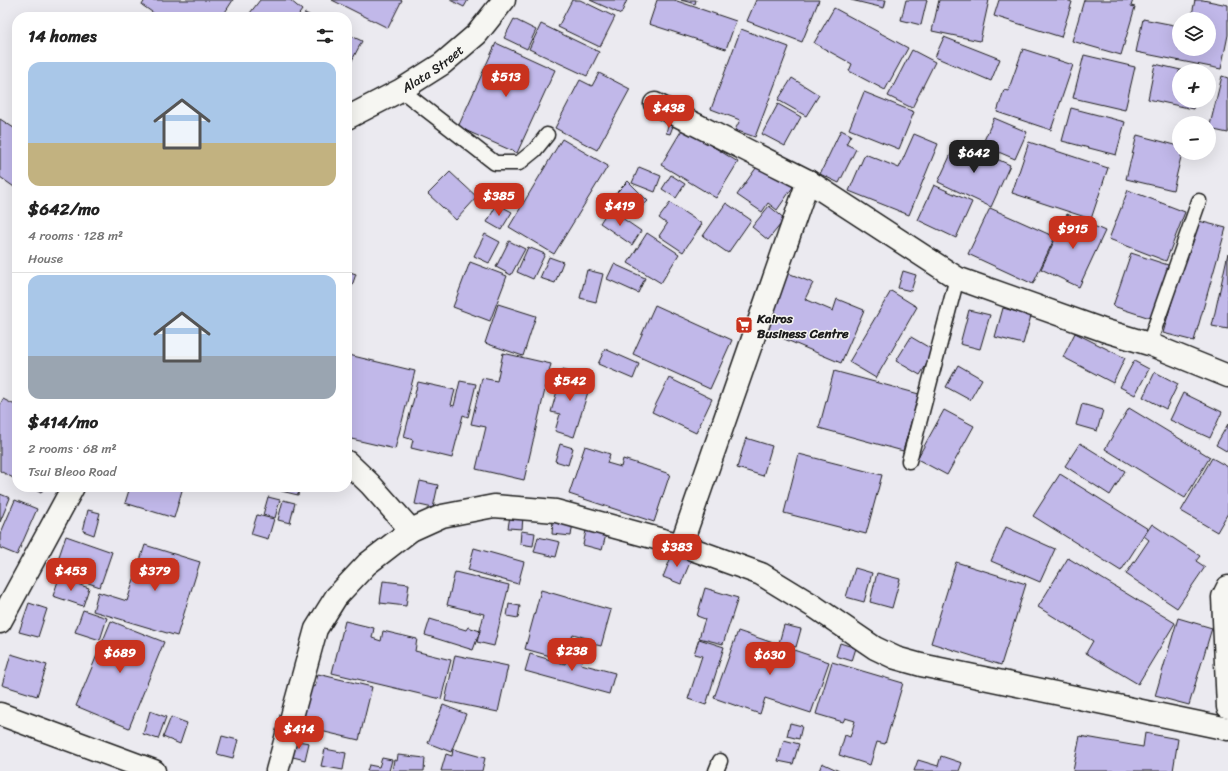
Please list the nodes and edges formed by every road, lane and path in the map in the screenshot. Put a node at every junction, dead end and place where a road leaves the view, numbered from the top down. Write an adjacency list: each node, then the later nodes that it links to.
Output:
1 (504, 0): 2 (street, Alata Street)
2 (402, 90): 4 (street, Alata Street); 5 (lane)
3 (655, 104): 6 (street)
4 (352, 115)
5 (547, 135)
6 (808, 181): 8 (street); 15 (street)
7 (1199, 201): 9 (lane)
8 (957, 278): 9 (street); 11 (lane)
9 (1149, 344): 10 (street)
10 (1228, 376)
11 (909, 461)
12 (352, 467): 14 (street)
13 (70, 492): 17 (street)
14 (411, 530): 15 (street); 22 (street)
15 (681, 545): 20 (street)
16 (1228, 587): 18 (street)
17 (0, 622)
18 (1228, 707)
19 (0, 714): 21 (street)
20 (1228, 729)
21 (154, 771)
22 (277, 771)

